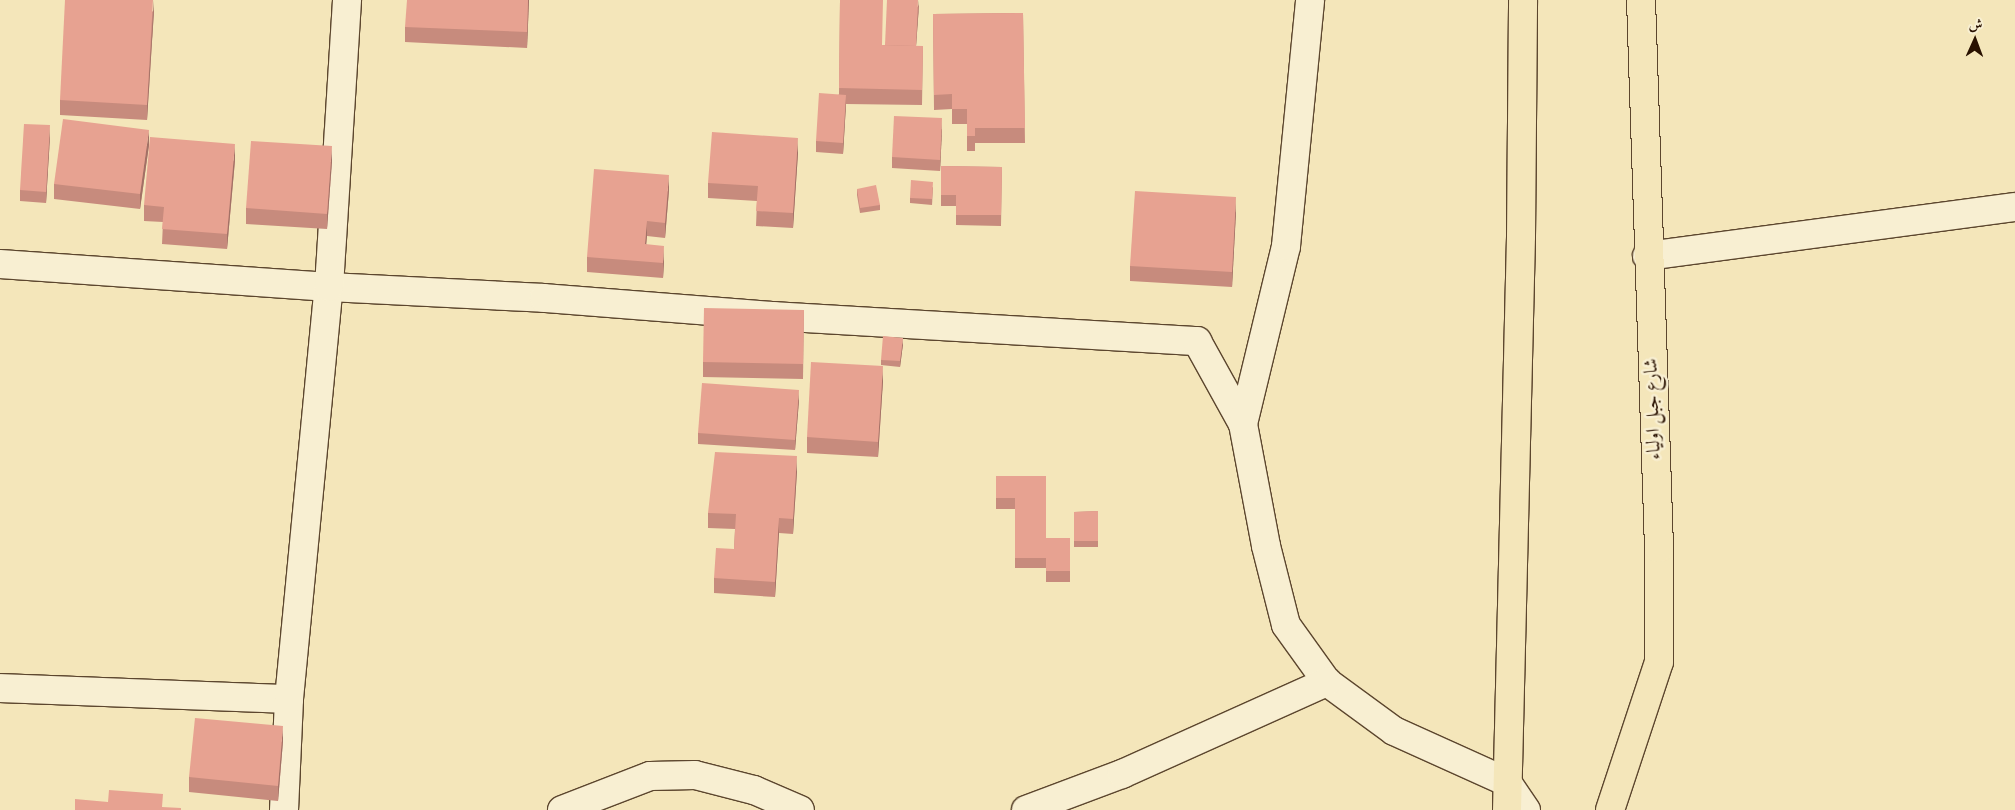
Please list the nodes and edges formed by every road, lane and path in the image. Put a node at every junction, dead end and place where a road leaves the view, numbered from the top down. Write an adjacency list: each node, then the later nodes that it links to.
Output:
1 (347, 0): 8 (street)
2 (1310, 0): 9 (street)
3 (1523, 0): 13 (highway)
4 (1641, 0): 6 (highway, شارع جبل اولياء)
5 (2015, 206): 6 (street)
6 (1647, 256): 20 (highway, شارع جبل اولياء)
7 (0, 264): 8 (street)
8 (329, 287): 9 (street); 12 (street)
9 (1243, 424): 10 (street)
10 (1327, 682): 13 (street); 17 (street)
11 (0, 688): 12 (street)
12 (289, 698): 14 (street)
13 (1507, 782): 18 (highway); 19 (street)
14 (284, 810)
15 (562, 810): 16 (street)
16 (800, 810)
17 (1026, 810)
18 (1507, 810)
19 (1526, 810)
20 (1610, 810)

